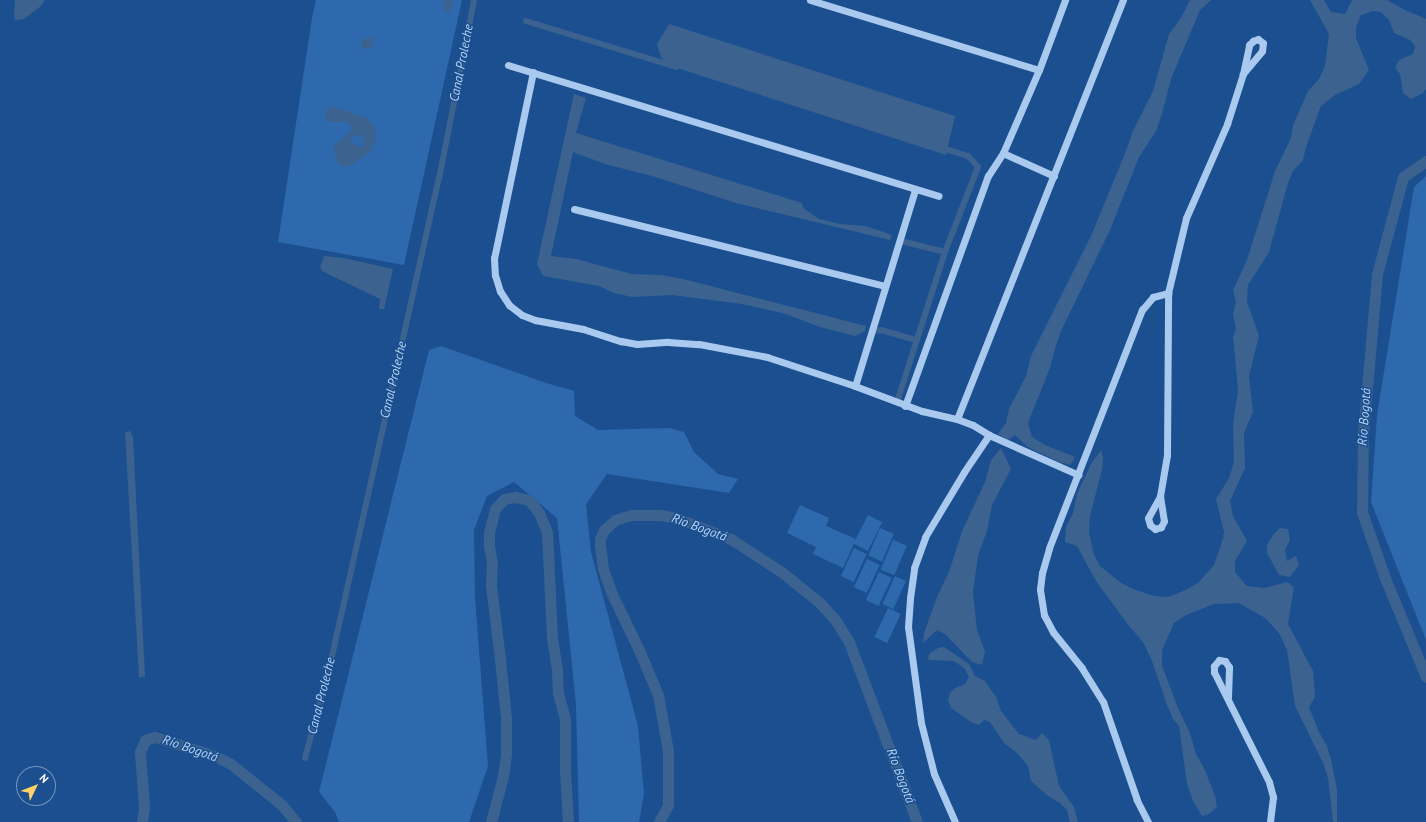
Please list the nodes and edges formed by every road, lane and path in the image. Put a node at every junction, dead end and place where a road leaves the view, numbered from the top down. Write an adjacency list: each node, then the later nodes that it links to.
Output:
1 (810, 0): 5 (street)
2 (1065, 0): 5 (street)
3 (1124, 0): 9 (street)
4 (508, 65): 6 (street)
5 (1039, 70): 8 (street)
6 (533, 72): 10 (street); 15 (street)
7 (1243, 74): 14 (street)
8 (1003, 153): 9 (street); 16 (street)
9 (1054, 176): 17 (street)
10 (915, 190): 11 (street); 13 (street)
11 (938, 196)
12 (574, 209): 13 (street)
13 (885, 286): 15 (street)
14 (1168, 293): 19 (street); 20 (street)
15 (855, 386): 16 (street)
16 (905, 406): 17 (street)
17 (957, 419): 18 (street)
18 (990, 435): 19 (street); 22 (street)
19 (1079, 475): 23 (street)
20 (1160, 496)
21 (1228, 697): 24 (street)
22 (955, 822)
23 (1148, 822)
24 (1270, 822)

